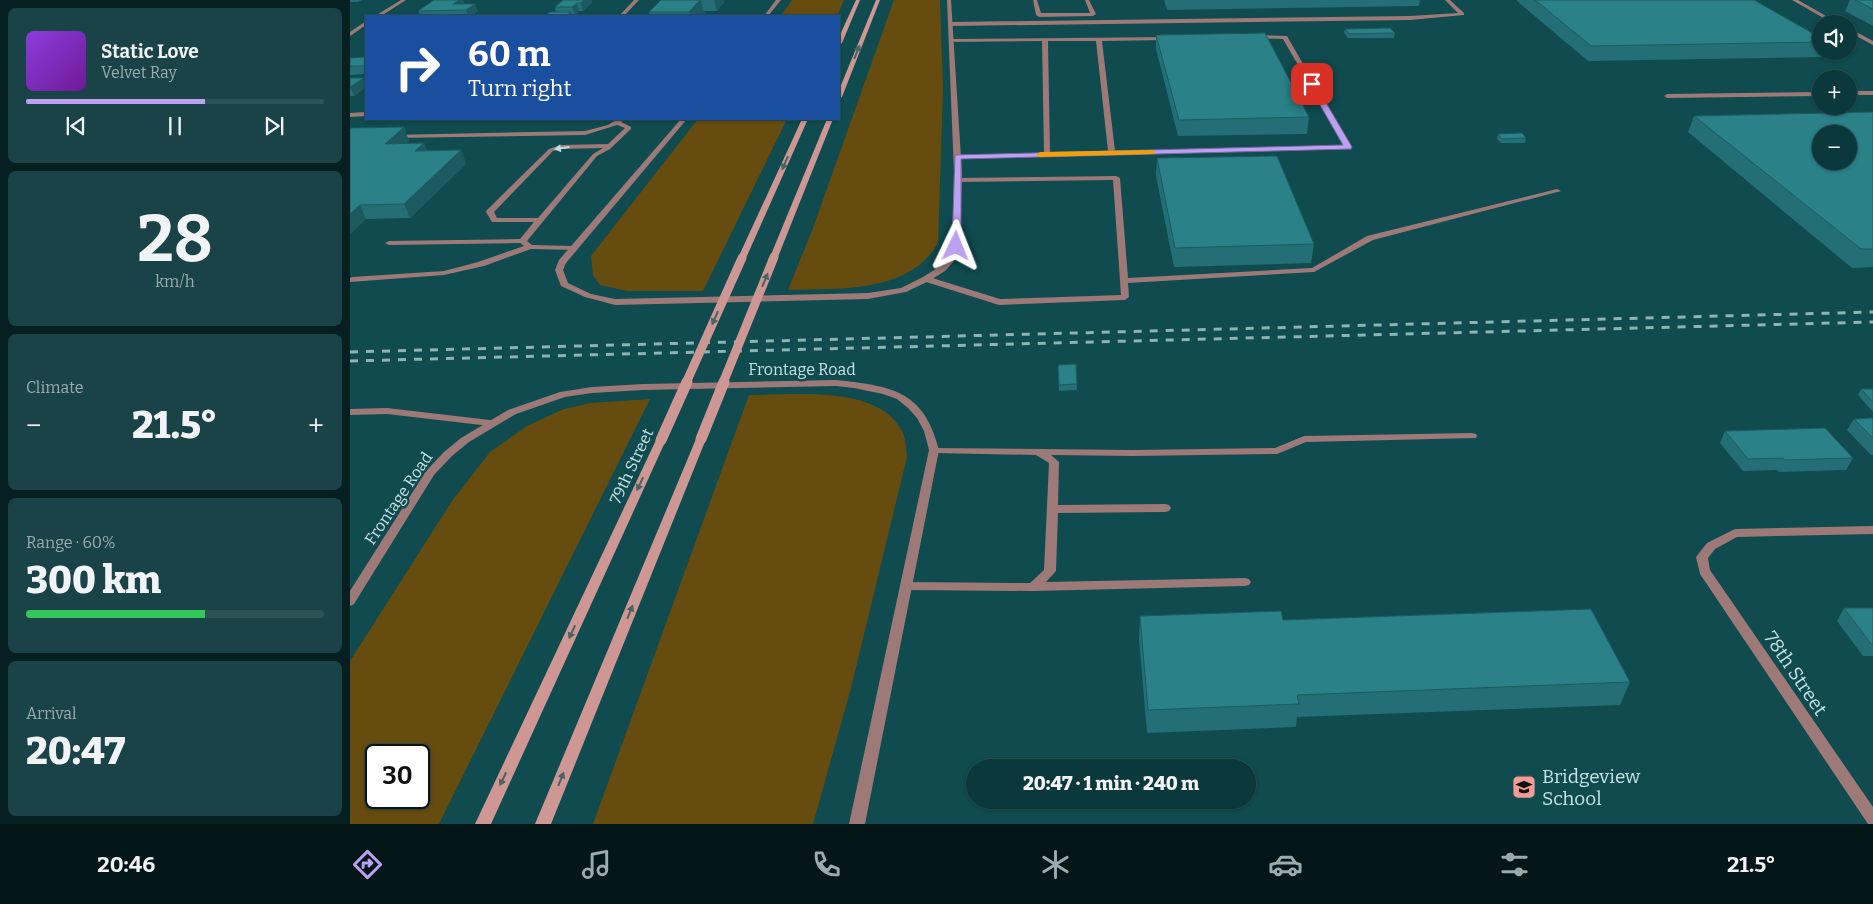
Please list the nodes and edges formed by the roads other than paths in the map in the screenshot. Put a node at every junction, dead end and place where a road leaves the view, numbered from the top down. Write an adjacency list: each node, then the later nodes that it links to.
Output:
1 (404, 0): 11 (street)
2 (637, 0): 12 (street)
3 (779, 0): 13 (street)
4 (858, 0): 23 (main road)
5 (878, 0): 29 (main road, one-way to 5)
6 (949, 0): 15 (street)
7 (1035, 0): 8 (street)
8 (1086, 0)
9 (1448, 0): 15 (street)
10 (1794, 0): 14 (street)
11 (380, 15)
12 (622, 15)
13 (767, 15)
14 (1822, 15)
15 (952, 24): 24 (street)
16 (365, 25): 17 (street)
17 (350, 34)
18 (1857, 34): 25 (street)
19 (1178, 38): 21 (street)
20 (1246, 38): 39 (street)
21 (1099, 39): 22 (street); 39 (street)
22 (1045, 40): 24 (street); 40 (street)
23 (840, 41)
24 (952, 41): 41 (street)
25 (1873, 43)
26 (1857, 93): 27 (street)
27 (1873, 93)
28 (1812, 94): 30 (street)
29 (840, 95)
30 (1668, 96)
31 (365, 114): 32 (street)
32 (350, 115)
33 (619, 120): 37 (street); 38 (street)
34 (683, 120): 48 (street)
35 (805, 120): 65 (main road, 79th Street, one-way to 65, bridge)
36 (830, 120): 66 (main road, one-way to 36, bridge)
37 (389, 136)
38 (610, 146): 44 (street); 44 (street, one-way to 44)
39 (1112, 153): 40 (street)
40 (1046, 154): 41 (street)
41 (958, 157): 42 (street)
42 (958, 180): 49 (street); 51 (street)
43 (1557, 191): 51 (street)
44 (540, 220): 45 (street)
45 (522, 241): 46 (street); 47 (street)
46 (389, 243)
47 (530, 248): 48 (street); 50 (street)
48 (574, 248): 49 (street)
49 (926, 279): 51 (street)
50 (352, 280)
51 (1124, 281)
52 (350, 412): 53 (street)
53 (490, 423): 55 (street, Frontage Road); 63 (street, Frontage Road)
54 (1472, 436): 56 (street)
55 (934, 450): 56 (street); 61 (street, Frontage Road)
56 (1038, 452): 58 (street)
57 (1165, 508): 58 (street)
58 (1053, 509): 62 (street)
59 (1873, 530): 64 (street, 78th Street)
60 (1245, 582): 62 (street)
61 (907, 586): 62 (street); 67 (street, Frontage Road)
62 (1033, 587)
63 (350, 601)
64 (1873, 819)
65 (483, 824)
66 (542, 824)
67 (857, 824)

